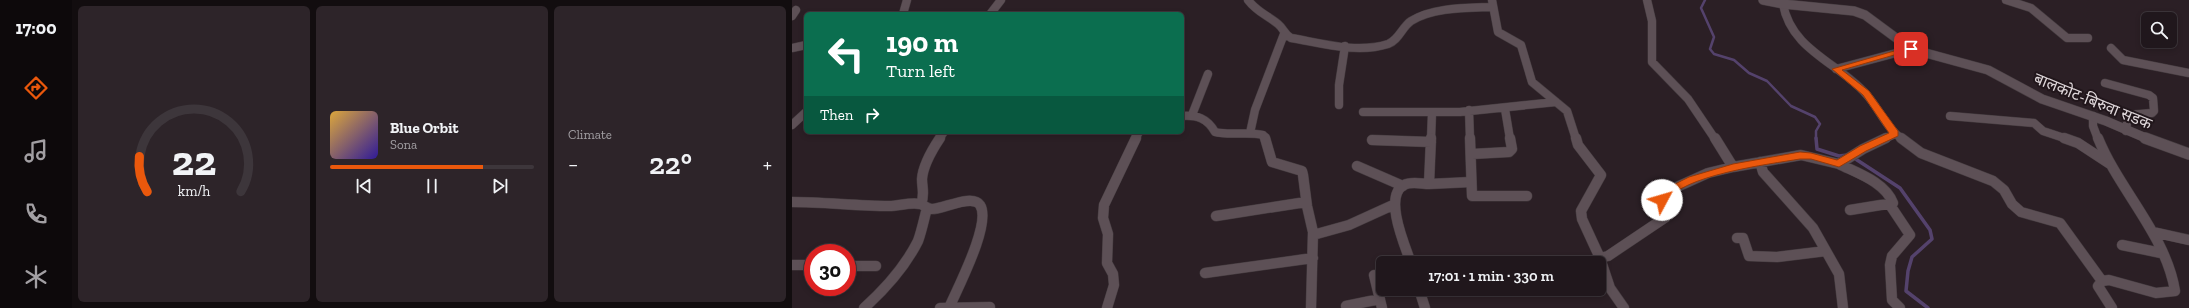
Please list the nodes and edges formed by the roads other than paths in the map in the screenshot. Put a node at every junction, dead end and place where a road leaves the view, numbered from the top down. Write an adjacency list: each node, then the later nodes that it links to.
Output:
1 (907, 0): 9 (street)
2 (1000, 0): 10 (street)
3 (1248, 0): 11 (street)
4 (1647, 0): 47 (street)
5 (1763, 0): 8 (main road, बालकोट-बिरुवा सडक)
6 (2006, 0): 12 (street)
7 (1492, 4): 14 (street); 22 (street)
8 (1783, 4): 17 (main road, बालकोट-बिरुवा सडक); 18 (street)
9 (904, 12)
10 (992, 12)
11 (1284, 34): 14 (street); 35 (street)
12 (2088, 38)
13 (804, 45): 15 (street)
14 (1345, 46): 23 (street)
15 (792, 48)
16 (2111, 48): 19 (street)
17 (1911, 49): 18 (street); 32 (main road, बालकोट-बिरुवा सडक)
18 (1836, 69): 38 (street)
19 (2189, 73)
20 (1208, 74): 29 (street)
21 (2105, 83): 34 (street)
22 (1556, 102): 24 (street); 67 (street)
23 (1339, 106)
24 (1505, 109): 25 (street); 41 (street)
25 (1469, 110): 27 (street); 41 (street)
26 (1363, 112): 27 (street)
27 (1432, 113): 40 (street)
28 (804, 114): 33 (street)
29 (1192, 115): 30 (street); 35 (street)
30 (1184, 116)
31 (1950, 116): 45 (street)
32 (2093, 116): 34 (main road, बालकोट-बिरुवा सडक); 45 (street)
33 (792, 124)
34 (2126, 130): 42 (main road, बालकोट-बिरुवा सडक)
35 (1250, 133): 53 (street)
36 (943, 134): 56 (street)
37 (1138, 134): 85 (street)
38 (1895, 134): 44 (street); 77 (street)
39 (1372, 140): 40 (street)
40 (1431, 142): 49 (street)
41 (1472, 154): 48 (street)
42 (2189, 154)
43 (1760, 162): 44 (street); 47 (street); 64 (street)
44 (1839, 164): 55 (street)
45 (2110, 164): 59 (street)
46 (1357, 166): 50 (street)
47 (1733, 167): 68 (street)
48 (1471, 182): 49 (street); 51 (street)
49 (1429, 184): 50 (street)
50 (1403, 186): 54 (street)
51 (1526, 196)
52 (792, 202): 56 (street)
53 (1306, 202): 58 (street); 60 (street)
54 (1393, 205): 60 (street); 66 (street)
55 (1890, 205): 57 (street); 90 (street)
56 (924, 206): 82 (street); 84 (street)
57 (1850, 210)
58 (1216, 216)
59 (2153, 232): 62 (street); 65 (street)
60 (1313, 235): 69 (street)
61 (1737, 238): 64 (street)
62 (2189, 240)
63 (2122, 245): 65 (street)
64 (1826, 251): 89 (street)
65 (2161, 253): 77 (street)
66 (1409, 256)
67 (1599, 256)
68 (1606, 256)
69 (1313, 258): 74 (street); 86 (street)
70 (792, 265): 71 (street)
71 (804, 265)
72 (856, 266): 73 (street)
73 (876, 266)
74 (1204, 273)
75 (1374, 275): 79 (street)
76 (1606, 276): 88 (street)
77 (2102, 281): 91 (street)
78 (1421, 296): 87 (street)
79 (1381, 304): 80 (street)
80 (1346, 306)
81 (990, 307): 84 (street)
82 (864, 308)
83 (940, 308): 84 (street)
84 (949, 308)
85 (1107, 308)
86 (1311, 308)
87 (1425, 308)
88 (1624, 308)
89 (1843, 308)
90 (1900, 308)
91 (2112, 308)

